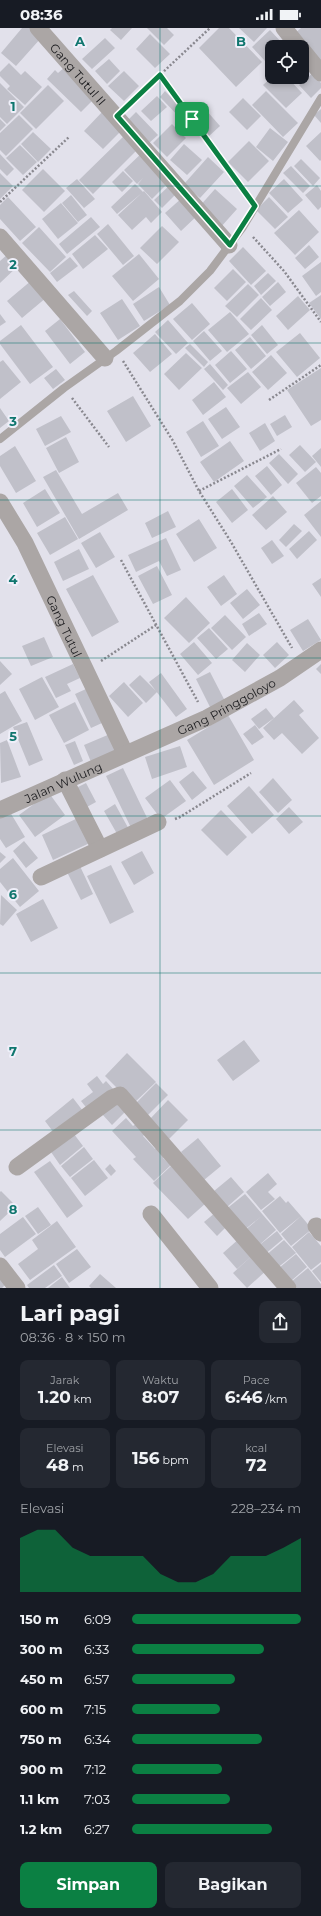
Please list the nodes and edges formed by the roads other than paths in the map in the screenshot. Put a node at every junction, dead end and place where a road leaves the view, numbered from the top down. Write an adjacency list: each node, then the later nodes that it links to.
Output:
1 (38, 28): 8 (street, Gang Tutul II)
2 (284, 28): 3 (street)
3 (293, 40)
4 (309, 58): 5 (street)
5 (321, 73)
6 (321, 98): 8 (lane)
7 (0, 237): 9 (street)
8 (230, 245): 9 (lane)
9 (111, 354): 10 (lane)
10 (0, 439)
11 (0, 502): 13 (street, Gang Tutul)
12 (321, 650): 13 (street, Gang Pringgoloyo)
13 (125, 753): 14 (street, Jalan Wulung)
14 (65, 780): 15 (street, Jalan Wulung); 17 (street)
15 (0, 810)
16 (158, 822): 17 (street)
17 (100, 849): 18 (street)
18 (41, 877)
19 (18, 1167): 24 (street)
20 (151, 1214): 23 (street)
21 (0, 1266): 22 (street)
22 (17, 1288)
23 (210, 1288)
24 (288, 1288)

